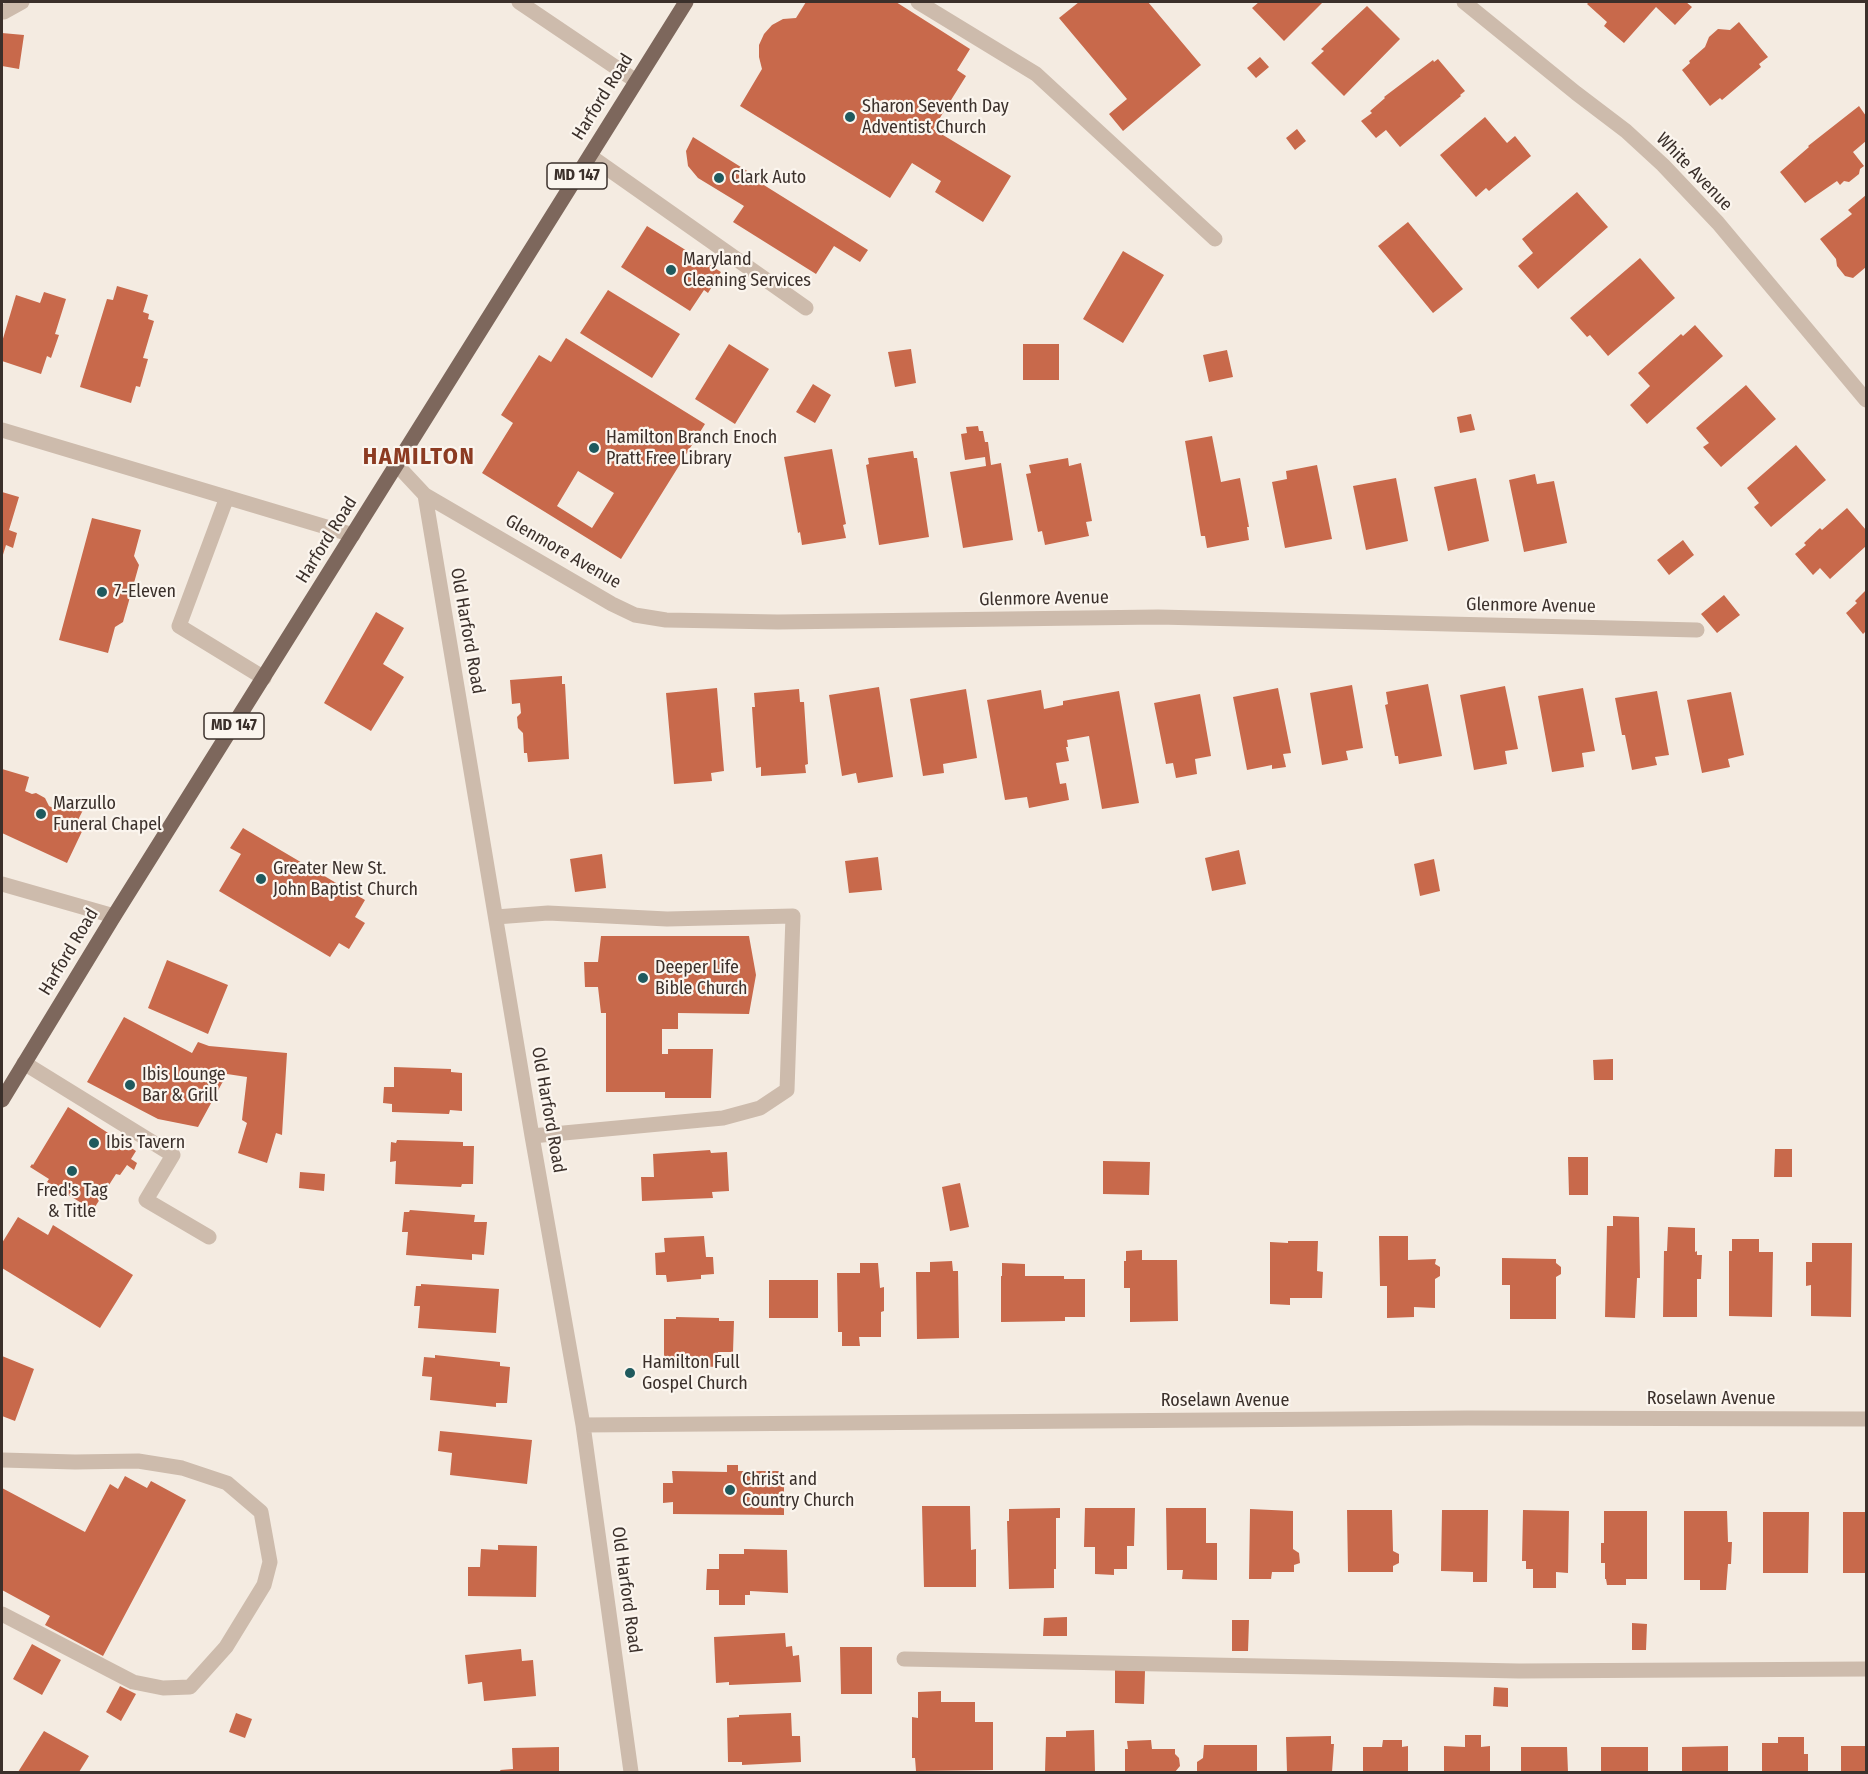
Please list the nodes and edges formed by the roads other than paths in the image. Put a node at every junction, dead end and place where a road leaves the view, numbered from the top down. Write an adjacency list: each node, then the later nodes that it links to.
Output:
1 (21, 2): 6 (street)
2 (519, 2): 7 (street)
3 (686, 2): 7 (main road, Harford Road / MD 147)
4 (918, 2): 9 (street)
5 (1464, 2): 11 (street, White Avenue)
6 (2, 11)
7 (636, 81): 8 (main road, Harford Road / MD 147)
8 (590, 156): 10 (street); 13 (main road, Harford Road / MD 147)
9 (1215, 239)
10 (806, 308)
11 (1866, 400)
12 (2, 430): 15 (street)
13 (397, 465): 14 (street); 16 (main road, Harford Road / MD 147)
14 (425, 495): 17 (street, Glenmore Avenue); 21 (street, Old Harford Road)
15 (226, 497): 16 (street); 18 (street)
16 (353, 535): 18 (main road, Harford Road / MD 147)
17 (1697, 630)
18 (264, 678): 20 (main road, Harford Road / MD 147)
19 (2, 884): 20 (street)
20 (114, 916): 22 (main road, Harford Road / MD 147)
21 (496, 917): 24 (street, Old Harford Road); 24 (street)
22 (24, 1064): 23 (main road, Harford Road / MD 147); 25 (street)
23 (2, 1100)
24 (532, 1136): 27 (street, Old Harford Road)
25 (209, 1237)
26 (1866, 1419): 27 (street, Roselawn Avenue)
27 (583, 1425): 32 (street, Old Harford Road)
28 (2, 1460): 29 (street)
29 (2, 1614)
30 (904, 1659): 31 (street)
31 (1866, 1669)
32 (631, 1773)

